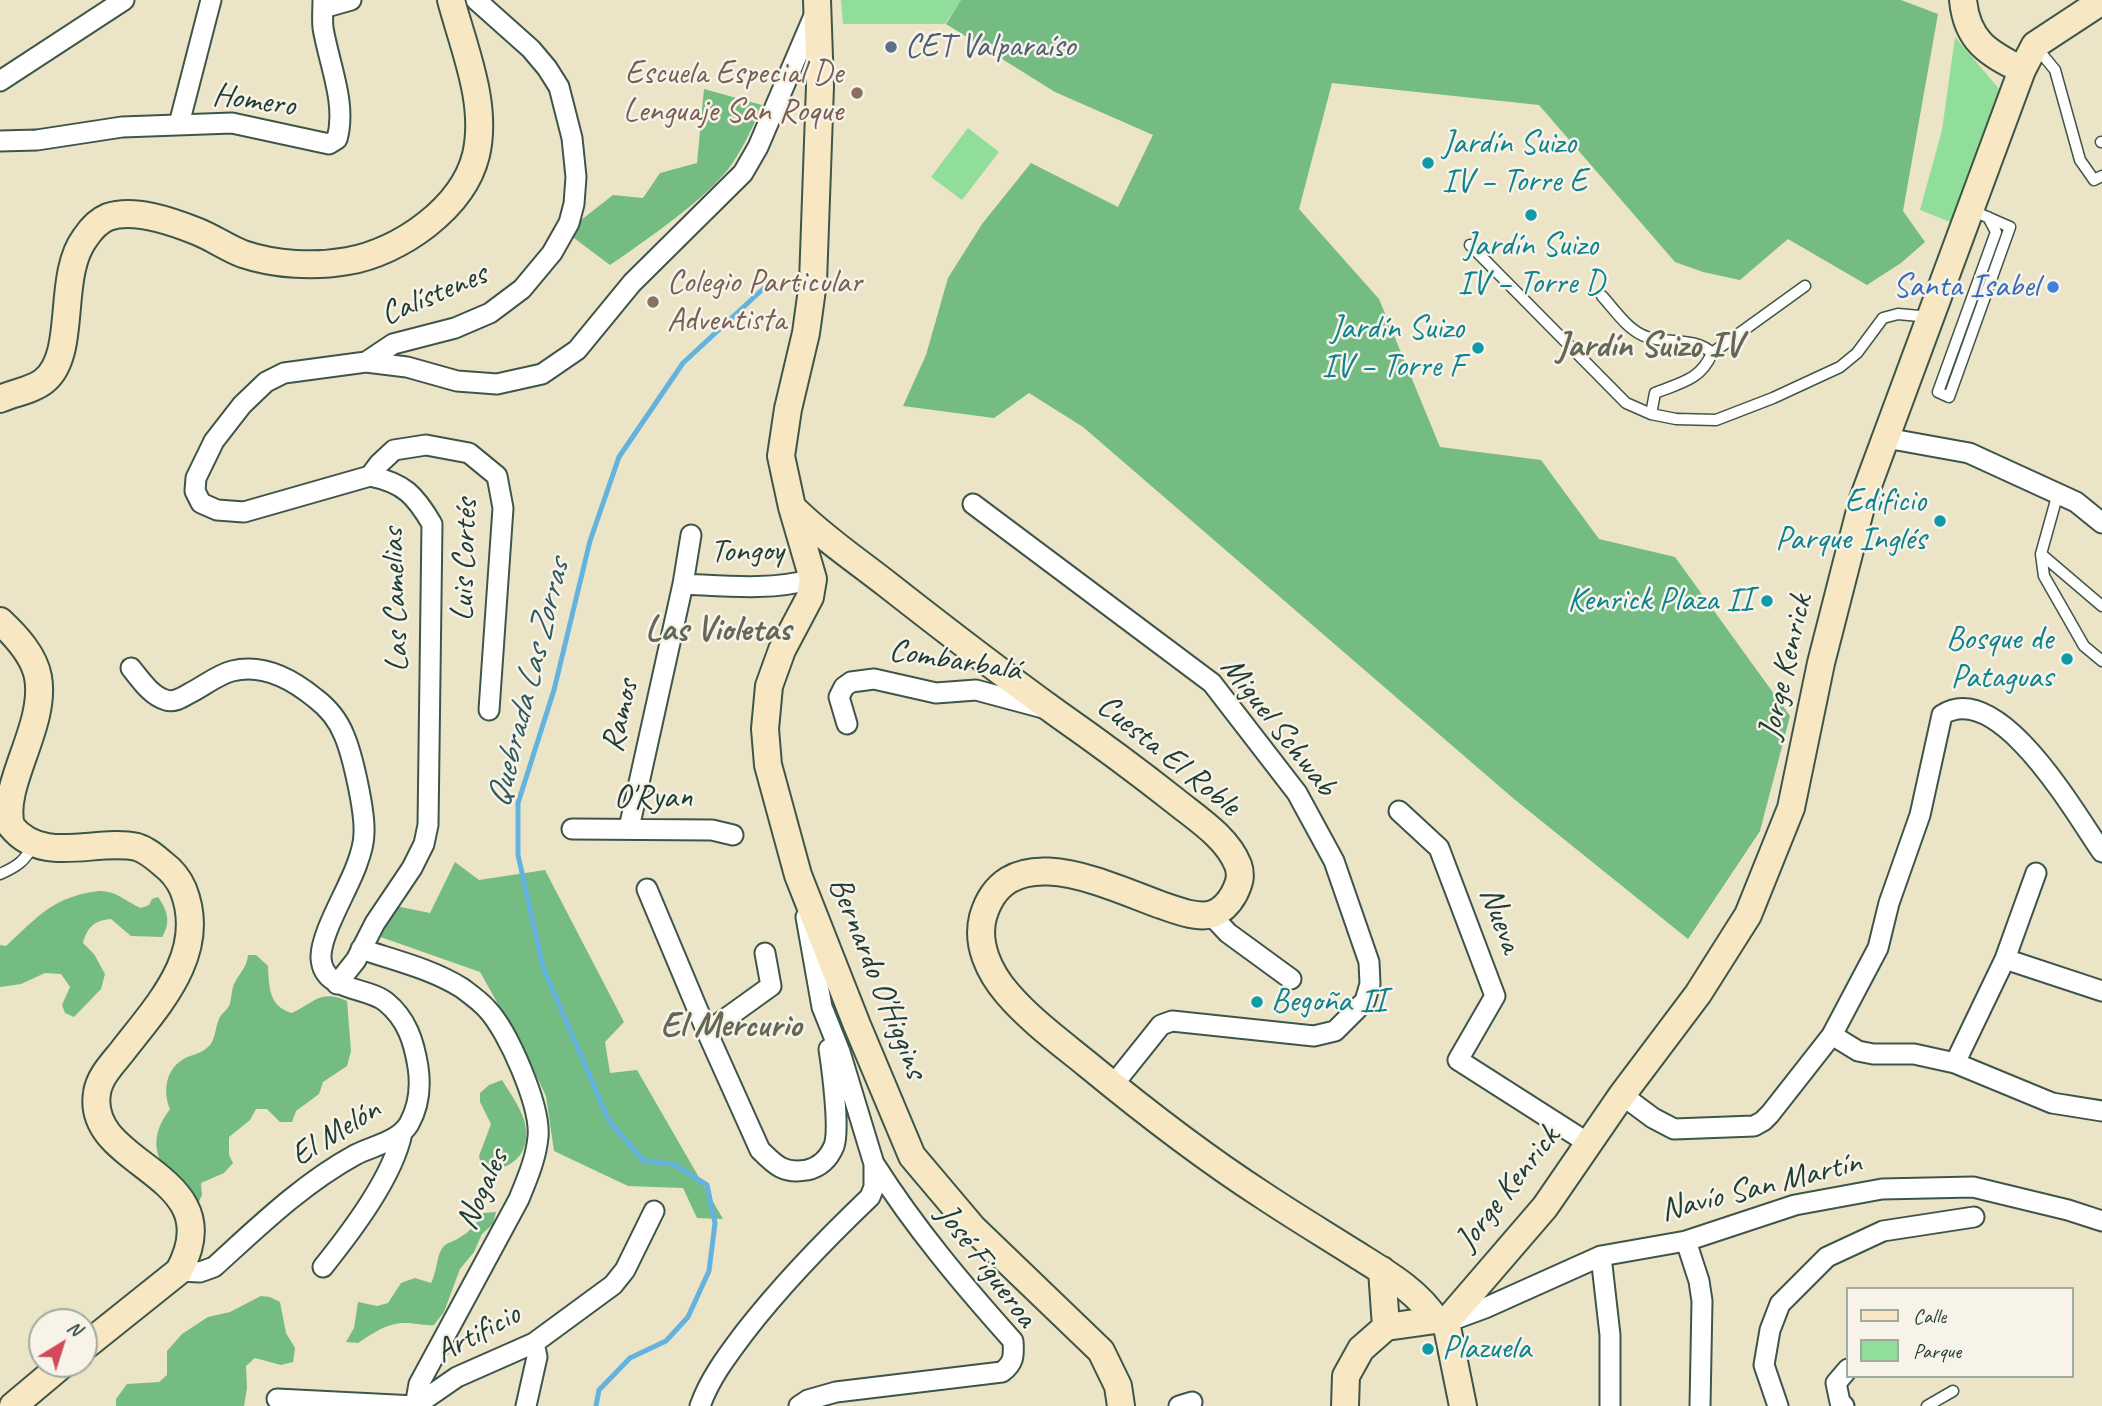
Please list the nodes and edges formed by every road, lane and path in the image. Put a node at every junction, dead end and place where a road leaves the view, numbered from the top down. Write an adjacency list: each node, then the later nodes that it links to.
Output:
1 (124, 0): 10 (street)
2 (211, 0): 14 (street)
3 (351, 0): 9 (street, Homero)
4 (451, 0): 24 (main road)
5 (476, 0): 23 (street, Calístenes)
6 (2102, 1): 11 (main road)
7 (1960, 2): 12 (main road)
8 (818, 3): 23 (street); 30 (main road)
9 (323, 4): 14 (street, Homero)
10 (110, 6): 13 (street)
11 (2035, 45): 12 (main road, Jorge Kenrick); 16 (lane)
12 (2022, 69): 17 (main road, Jorge Kenrick)
13 (0, 81)
14 (179, 124): 15 (street, Homero)
15 (0, 141)
16 (2102, 176)
17 (1980, 213): 17 (lane); 21 (main road, Jorge Kenrick)
18 (1469, 245): 25 (lane)
19 (1805, 286): 22 (lane)
20 (1602, 296): 22 (lane)
21 (1931, 317): 25 (lane); 26 (main road, Jorge Kenrick)
22 (1712, 353): 25 (lane)
23 (366, 362): 27 (street)
24 (0, 399)
25 (1651, 414)
26 (1886, 439): 28 (street); 66 (main road, Jorge Kenrick)
27 (370, 476): 40 (street, Luis Cortés); 55 (street, Las Camelias)
28 (2058, 493): 31 (street); 33 (lane)
29 (973, 504): 65 (street, Miguel Schwab)
30 (792, 507): 34 (main road); 41 (main road, Cuesta El Roble)
31 (2102, 523)
32 (691, 535): 35 (street, Ramos)
33 (2041, 554): 36 (lane); 38 (lane)
34 (813, 579): 35 (street, Tongoy); 52 (main road, Bernardo O'Higgins)
35 (683, 584): 44 (street, Ramos)
36 (2102, 606)
37 (0, 621): 46 (main road)
38 (2102, 661)
39 (131, 668): 59 (street)
40 (489, 710)
41 (1054, 711): 42 (street, Combarbalá); 54 (main road, Cuesta El Roble)
42 (847, 724)
43 (1399, 811): 69 (street, Nueva)
44 (629, 828): 45 (street, O'Ryan); 47 (street, O'Ryan)
45 (572, 829)
46 (5, 830): 48 (main road)
47 (733, 835)
48 (34, 844): 51 (lane); 78 (main road)
49 (2102, 852): 63 (street)
50 (2036, 873): 57 (street)
51 (0, 874)
52 (798, 875): 61 (street); 93 (main road, Bernardo O'Higgins)
53 (647, 889): 62 (street)
54 (1210, 915): 58 (street); 65 (main road)
55 (361, 949): 59 (street, Las Camelias); 89 (street, Nogales)
56 (765, 953): 62 (street)
57 (2005, 959): 60 (street); 64 (street)
58 (1291, 979)
59 (337, 984): 68 (street, El Melón)
60 (2102, 991)
61 (822, 1007): 62 (street); 70 (street)
62 (707, 1032)
63 (1832, 1035): 64 (street); 66 (street)
64 (1955, 1063): 67 (street)
65 (1113, 1085): 77 (main road)
66 (1622, 1095): 69 (main road, Jorge Kenrick)
67 (2102, 1111)
68 (402, 1133): 76 (street); 78 (street, El Melón)
69 (1588, 1143): 79 (main road, Jorge Kenrick)
70 (874, 1164): 91 (street); 92 (street, José Figueroa)
71 (654, 1211): 82 (street, Artificio)
72 (1974, 1217): 98 (street)
73 (2102, 1221): 74 (street, Navío San Martín)
74 (1686, 1241): 75 (street, Navío San Martín); 97 (street)
75 (1601, 1256): 79 (street, Navío San Martín); 96 (street)
76 (323, 1267)
77 (1382, 1270): 79 (main road); 80 (main road)
78 (179, 1271): 81 (main road)
79 (1441, 1321): 80 (main road); 95 (main road)
80 (1386, 1327): 94 (main road)
81 (98, 1336)
82 (534, 1343): 89 (street, Artificio); 90 (street)
83 (1846, 1371): 87 (street)
84 (46, 1378): 88 (main road)
85 (1952, 1391): 99 (lane)
86 (277, 1399): 89 (street, Artificio)
87 (1839, 1405)
88 (13, 1406)
89 (415, 1406)
90 (526, 1406)
91 (700, 1406)
92 (799, 1406)
93 (1121, 1406)
94 (1345, 1406)
95 (1463, 1406)
96 (1610, 1406)
97 (1700, 1406)
98 (1778, 1406)
99 (1927, 1406)

